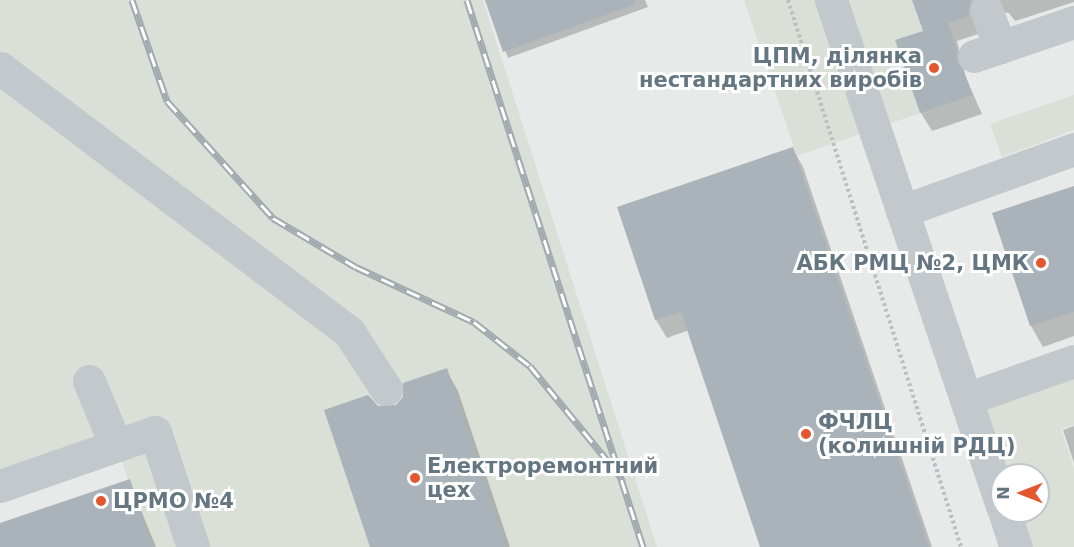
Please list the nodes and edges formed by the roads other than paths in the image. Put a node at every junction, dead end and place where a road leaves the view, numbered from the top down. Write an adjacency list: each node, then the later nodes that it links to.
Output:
1 (831, 0): 6 (lane)
2 (986, 10): 3 (lane)
3 (1074, 22)
4 (0, 68): 9 (lane)
5 (1074, 149): 6 (lane)
6 (902, 211): 10 (lane)
7 (1074, 361): 10 (lane)
8 (89, 381): 11 (lane)
9 (386, 389)
10 (966, 399): 12 (lane)
11 (116, 446): 13 (lane); 15 (lane)
12 (990, 470)
13 (0, 486)
14 (1008, 523): 16 (lane)
15 (193, 547)
16 (1016, 547)

